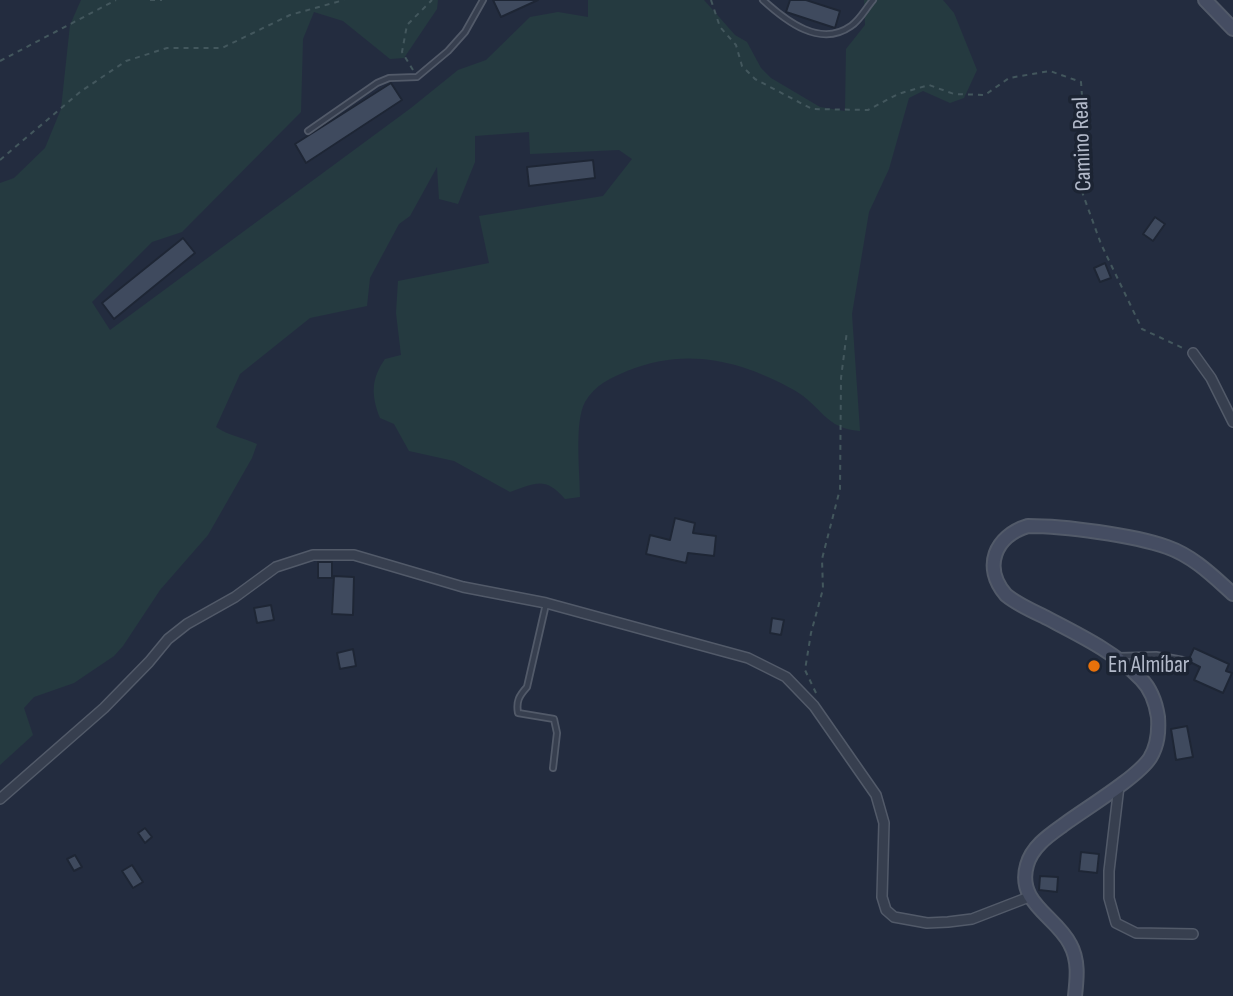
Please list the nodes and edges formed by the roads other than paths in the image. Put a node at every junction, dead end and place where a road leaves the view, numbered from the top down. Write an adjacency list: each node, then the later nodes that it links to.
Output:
1 (483, 0): 6 (lane)
2 (763, 0): 3 (lane)
3 (873, 0)
4 (1205, 0): 5 (main road)
5 (1233, 29)
6 (308, 131)
7 (1193, 352): 8 (street)
8 (1231, 409): 9 (street)
9 (1233, 422)
10 (1233, 594): 12 (main road)
11 (546, 603): 14 (lane); 16 (street); 17 (street)
12 (1115, 656): 13 (lane); 15 (main road)
13 (1183, 660)
14 (553, 768)
15 (1119, 786): 17 (main road); 18 (street)
16 (0, 799)
17 (1029, 897): 19 (main road)
18 (1192, 934)
19 (1075, 996)

